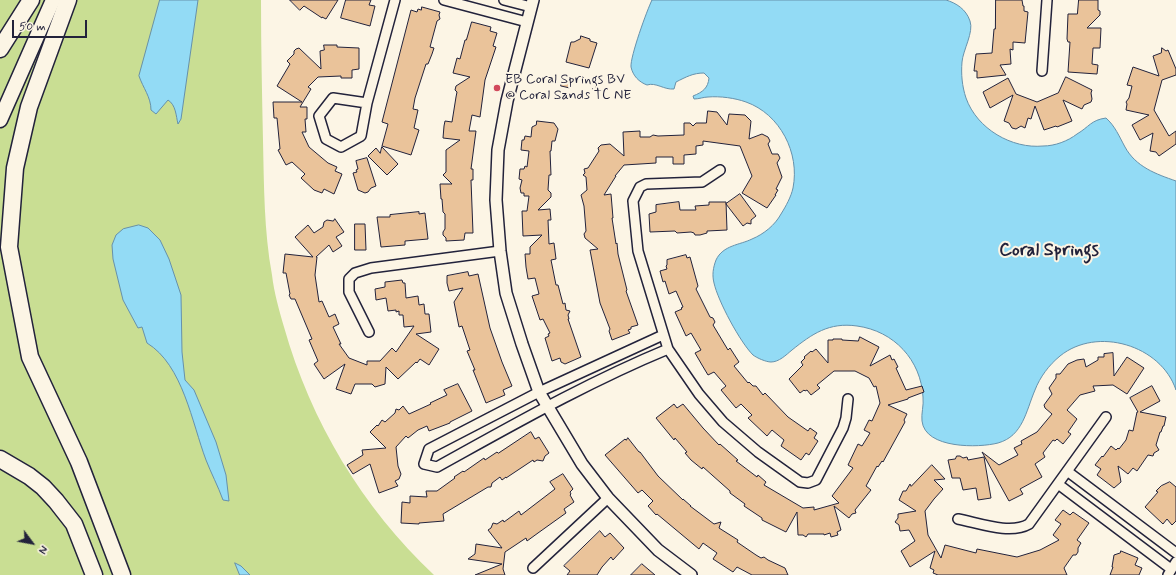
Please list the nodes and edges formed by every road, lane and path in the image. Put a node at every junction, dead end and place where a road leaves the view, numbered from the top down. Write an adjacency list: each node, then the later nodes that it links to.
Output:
1 (31, 0): 11 (highway)
2 (44, 0): 13 (main road)
3 (53, 0): 15 (main road)
4 (68, 0): 34 (highway)
5 (395, 0): 14 (street)
6 (444, 0): 10 (street)
7 (504, 0): 9 (street)
8 (1047, 0): 12 (street)
9 (532, 4): 10 (street)
10 (527, 22): 17 (street)
11 (0, 49)
12 (1042, 71)
13 (0, 97)
14 (367, 102): 14 (street)
15 (0, 120)
16 (720, 170): 19 (street)
17 (500, 251): 18 (street); 21 (street)
18 (369, 332)
19 (663, 335): 20 (street); 21 (street)
20 (668, 349): 22 (street); 23 (street)
21 (539, 392): 23 (street); 23 (street)
22 (848, 399)
23 (547, 406): 28 (street)
24 (1106, 417): 26 (street)
25 (0, 459): 33 (highway)
26 (1067, 471): 27 (street); 30 (street)
27 (1058, 484): 29 (street); 32 (street)
28 (608, 498): 31 (street); 35 (street)
29 (958, 519)
30 (1176, 553)
31 (533, 568)
32 (1172, 569)
33 (94, 575)
34 (122, 575)
35 (691, 575)

